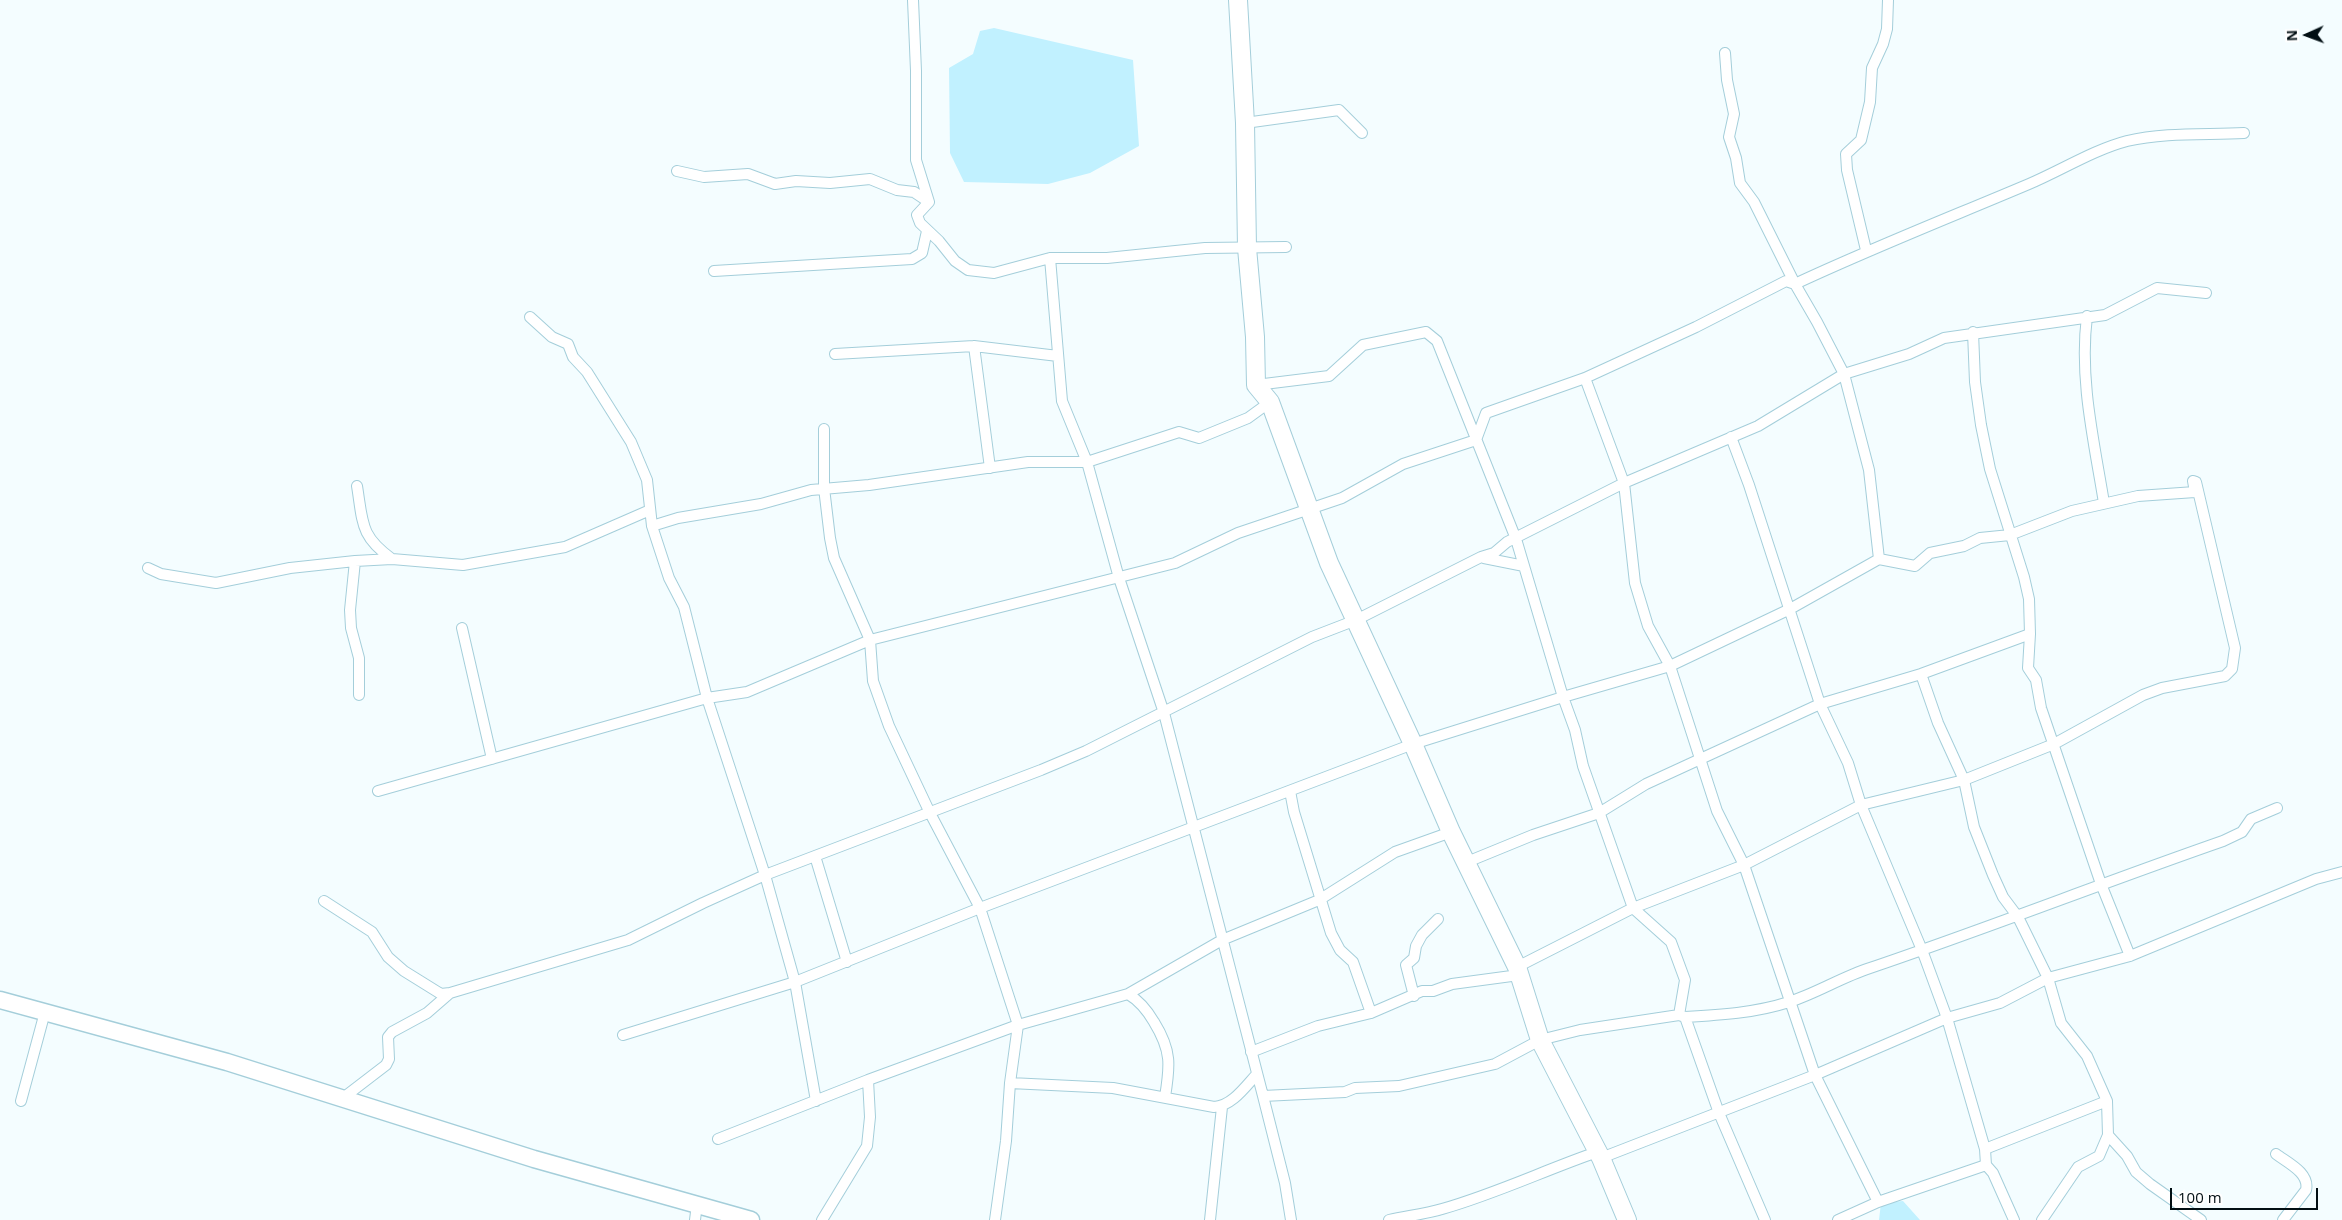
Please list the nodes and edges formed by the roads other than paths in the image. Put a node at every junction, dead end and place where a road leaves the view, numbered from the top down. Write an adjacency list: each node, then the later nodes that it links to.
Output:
1 (913, 0): 9 (street)
2 (1238, 0): 5 (highway)
3 (1888, 0): 13 (street)
4 (1725, 53): 16 (street)
5 (1245, 123): 6 (street); 12 (highway)
6 (1362, 133)
7 (2244, 133): 13 (street)
8 (677, 171): 9 (street)
9 (929, 202): 10 (street)
10 (927, 232): 14 (street); 15 (street)
11 (1286, 247): 12 (street)
12 (1247, 248): 14 (street); 26 (highway)
13 (1866, 250): 16 (street)
14 (1050, 258): 23 (street)
15 (714, 271)
16 (1795, 284): 24 (street); 25 (street)
17 (2206, 293): 18 (street)
18 (2087, 316): 20 (street); 36 (street)
19 (530, 317): 38 (street)
20 (1973, 332): 24 (street); 40 (street)
21 (974, 346): 22 (street); 23 (street); 32 (street)
22 (835, 354)
23 (1058, 356): 31 (street)
24 (1844, 374): 29 (street); 44 (street)
25 (1585, 378): 30 (street); 33 (street)
26 (1256, 385): 27 (highway); 30 (street)
27 (1270, 402): 31 (street); 37 (highway)
28 (824, 429): 35 (street)
29 (1731, 437): 33 (street); 49 (street)
30 (1476, 440): 37 (street); 41 (street)
31 (1087, 462): 32 (street); 48 (street)
32 (990, 468): 35 (street)
33 (1624, 483): 41 (street); 54 (street)
34 (357, 486): 43 (street)
35 (824, 488): 39 (street); 53 (street)
36 (2104, 503): 40 (street); 62 (street)
37 (1308, 509): 48 (street); 50 (highway)
38 (650, 510): 39 (street); 43 (street)
39 (652, 526): 58 (street)
40 (2010, 535): 44 (street); 52 (street)
41 (1516, 539): 42 (street); 46 (street)
42 (1481, 557): 46 (street); 50 (street)
43 (392, 559): 45 (street)
44 (1879, 559): 49 (street)
45 (355, 562): 47 (street); 56 (street)
46 (1524, 566): 57 (street)
47 (148, 568)
48 (1119, 578): 53 (street); 60 (street)
49 (1790, 609): 54 (street); 59 (street)
50 (1356, 620): 60 (street); 61 (highway)
51 (462, 628): 63 (street)
52 (2030, 634): 55 (street); 62 (street)
53 (870, 640): 58 (street); 70 (street)
54 (1670, 666): 57 (street); 64 (street)
55 (1921, 674): 59 (street); 65 (street)
56 (360, 695)
57 (1563, 697): 61 (street); 71 (street)
58 (707, 698): 63 (street); 78 (street)
59 (1820, 704): 64 (street); 68 (street)
60 (1164, 713): 70 (street); 72 (street)
61 (1413, 744): 67 (street); 73 (highway)
62 (2054, 744): 65 (street); 79 (street)
63 (492, 758): 66 (street)
64 (1700, 758): 71 (street); 76 (street)
65 (1964, 780): 68 (street); 84 (street)
66 (378, 791)
67 (1290, 791): 72 (street); 81 (street)
68 (1861, 805): 76 (street); 87 (street)
69 (2277, 808): 79 (street)
70 (930, 813): 74 (street); 82 (street)
71 (1598, 813): 75 (street); 83 (street)
72 (1194, 826): 82 (street); 86 (street)
73 (1451, 832): 75 (highway); 81 (street)
74 (816, 856): 78 (street); 89 (street)
75 (1467, 862): 90 (highway)
76 (1744, 866): 83 (street); 97 (street)
77 (2342, 872): 88 (street)
78 (766, 875): 92 (street); 93 (street)
79 (2101, 884): 84 (street); 88 (street)
80 (324, 900): 93 (street)
81 (1319, 900): 86 (street); 99 (street)
82 (980, 908): 89 (street); 102 (street)
83 (1633, 908): 90 (street); 100 (street)
84 (2018, 917): 87 (street); 91 (street)
85 (1438, 919): 95 (street)
86 (1222, 940): 94 (street); 105 (street)
87 (1922, 950): 97 (street); 101 (street)
88 (2130, 956): 91 (street)
89 (847, 962): 92 (street)
90 (1518, 971): 95 (street); 104 (highway)
91 (2048, 978): 101 (street); 115 (street)
92 (795, 982): 103 (street); 114 (street)
93 (450, 993): 112 (street)
94 (1128, 994): 102 (street); 111 (street)
95 (1414, 996): 99 (street)
96 (0, 1000): 98 (main road)
97 (1790, 1002): 100 (street); 107 (street)
98 (44, 1012): 112 (main road); 113 (street)
99 (1371, 1013): 105 (street)
100 (1682, 1016): 104 (street); 117 (street)
101 (1947, 1018): 107 (street); 120 (street)
102 (1018, 1024): 108 (street); 109 (street)
103 (623, 1034)
104 (1540, 1040): 110 (street); 122 (highway)
105 (1251, 1052): 106 (street)
106 (1257, 1074): 110 (street); 116 (street)
107 (1815, 1075): 117 (street); 124 (street)
108 (868, 1080): 114 (street); 129 (street)
109 (1010, 1083): 111 (street); 130 (street)
110 (1263, 1096): 132 (street)
111 (1165, 1097): 116 (street)
112 (344, 1098): 125 (main road)
113 (21, 1101)
114 (816, 1101): 119 (street)
115 (2107, 1101): 118 (street); 120 (street)
116 (1222, 1107): 131 (street)
117 (1719, 1113): 122 (street); 134 (street)
118 (2108, 1135): 126 (street); 137 (street)
119 (718, 1139)
120 (1985, 1150): 123 (street)
121 (2276, 1154): 139 (street)
122 (1599, 1155): 127 (highway); 133 (street)
123 (1986, 1165): 124 (street); 136 (street)
124 (1878, 1202): 135 (street)
125 (696, 1212): 128 (main road)
126 (2186, 1216): 138 (street)
127 (1624, 1218)
128 (751, 1220)
129 (822, 1220)
130 (995, 1220)
131 (1210, 1220)
132 (1291, 1220)
133 (1389, 1220)
134 (1765, 1220)
135 (1838, 1220)
136 (2014, 1220)
137 (2042, 1220)
138 (2201, 1220)
139 (2283, 1220)

